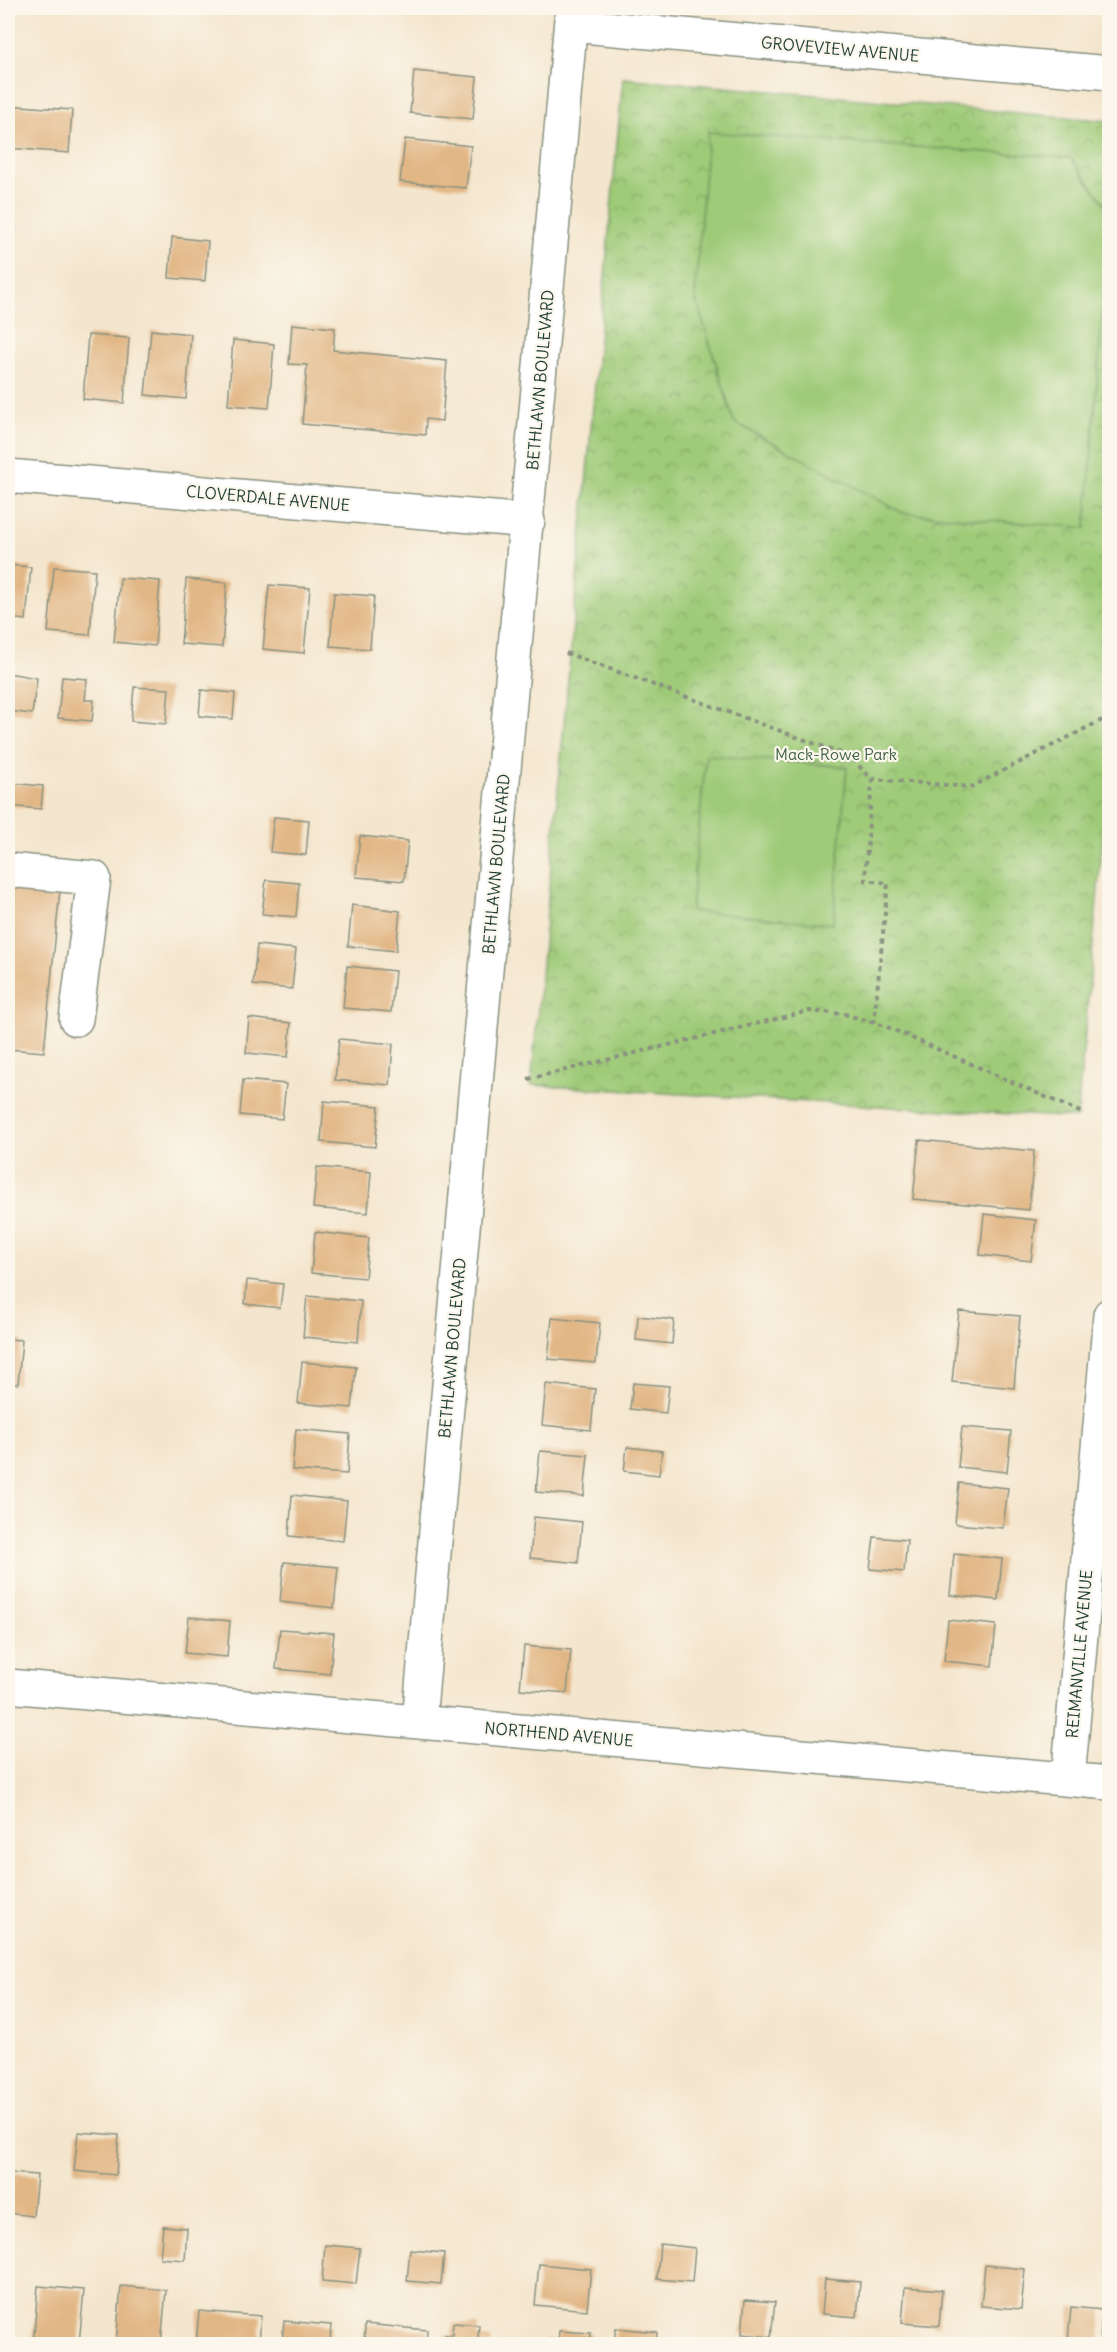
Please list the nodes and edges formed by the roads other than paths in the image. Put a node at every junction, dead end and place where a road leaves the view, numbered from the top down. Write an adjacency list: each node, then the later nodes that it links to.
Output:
1 (571, 16): 2 (street, GROVEVIEW AVENUE); 4 (street, BETHLAWN BOULEVARD)
2 (1110, 73)
3 (8, 476): 4 (street, CLOVERDALE AVENUE)
4 (528, 521): 9 (street, BETHLAWN BOULEVARD)
5 (8, 870): 6 (street)
6 (76, 1019)
7 (1110, 1315): 10 (street, REIMANVILLE AVENUE)
8 (8, 1686): 9 (street, NORTHEND AVENUE)
9 (419, 1721): 10 (street, NORTHEND AVENUE)
10 (1068, 1779): 11 (street, NORTHEND AVENUE)
11 (1110, 1783)

